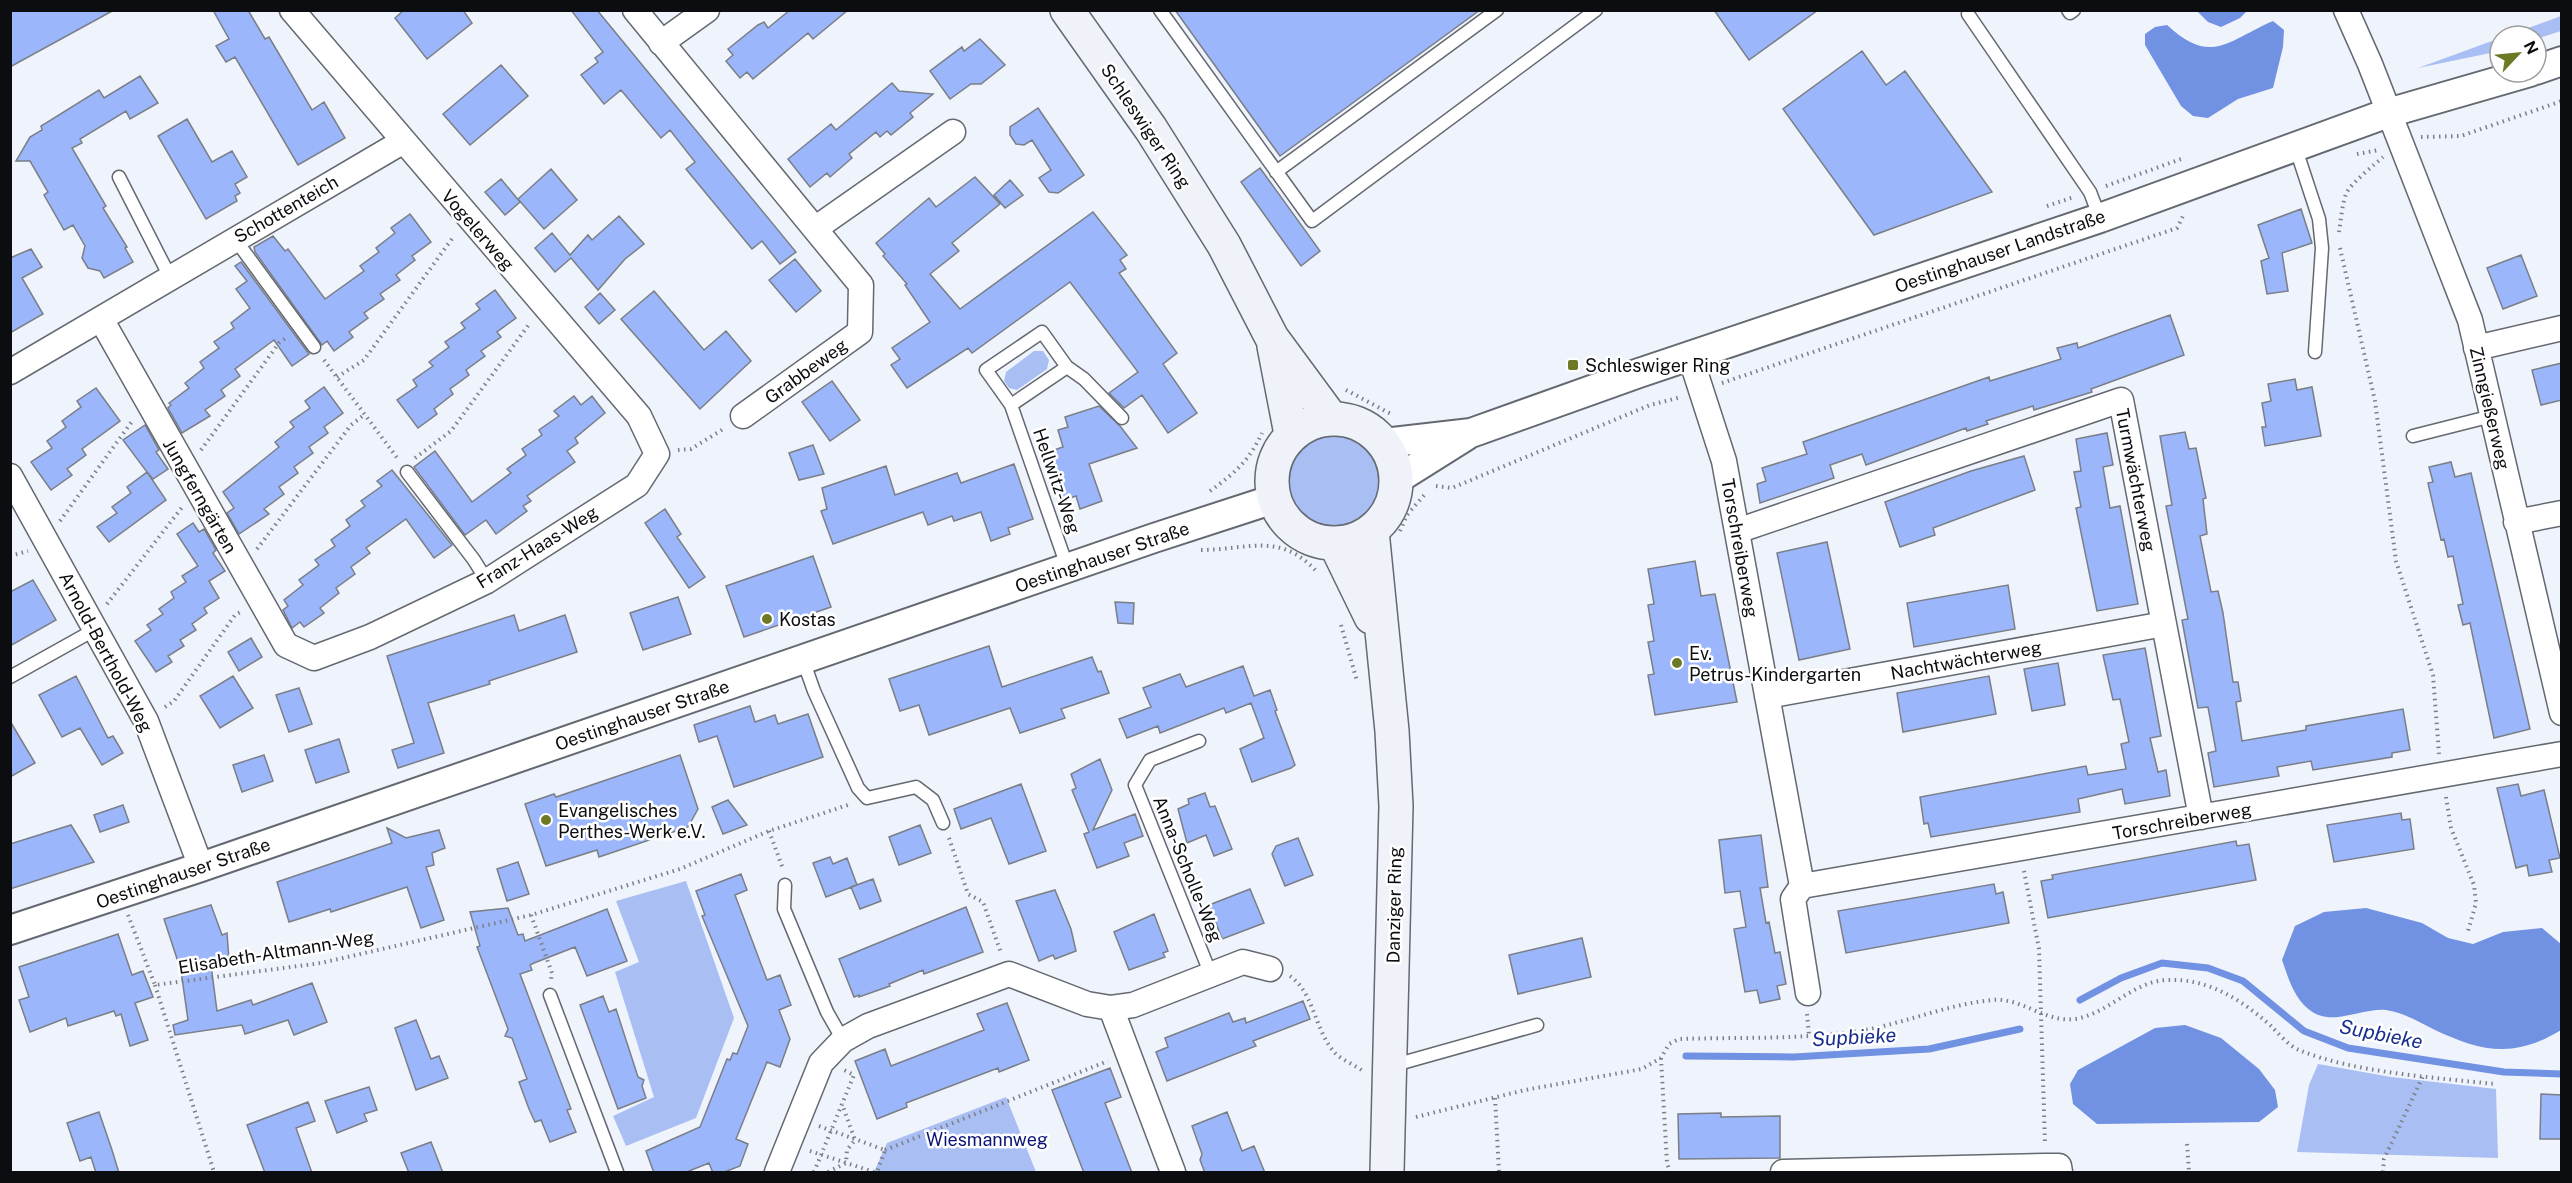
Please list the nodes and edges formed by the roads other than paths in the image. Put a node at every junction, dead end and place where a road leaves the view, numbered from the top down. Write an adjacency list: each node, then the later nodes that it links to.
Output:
1 (292, 10): 16 (street, Vogelerweg)
2 (635, 10): 12 (street, Grabbeweg)
3 (707, 10): 12 (street)
4 (1068, 10): 26 (main road, Schleswiger Ring)
5 (1161, 10): 18 (lane)
6 (1497, 10): 18 (lane)
7 (1596, 10): 18 (lane)
8 (2068, 10): 9 (lane)
9 (2074, 10)
10 (2346, 10): 14 (street, Zinngießerweg)
11 (1968, 14): 20 (lane)
12 (662, 43): 21 (street, Grabbeweg)
13 (2488, 84): 14 (street, Oestinghauser Landstraße)
14 (2388, 113): 17 (street, Oestinghauser Landstraße); 28 (street, Zinngießerweg)
15 (953, 132): 21 (street)
16 (402, 142): 22 (street, Schottenteich); 42 (street, Vogelerweg)
17 (2295, 145): 20 (street, Oestinghauser Landstraße); 29 (lane)
18 (1276, 172)
19 (119, 177): 23 (lane)
20 (2100, 218): 30 (street, Oestinghauser Landstraße)
21 (816, 228): 34 (street, Grabbeweg)
22 (235, 239): 23 (street, Schottenteich); 27 (lane)
23 (170, 277): 24 (street, Schottenteich)
24 (101, 319): 32 (street, Schottenteich); 57 (street, Jungferngärten)
25 (2562, 328): 28 (street)
26 (1272, 338): 37 (main road, Schleswiger Ring); 39 (main road, Schleswiger Ring)
27 (314, 347)
28 (2476, 348): 35 (street, Zinngießerweg)
29 (2315, 351)
30 (1690, 356): 40 (street, Oestinghauser Landstraße); 49 (street, Torschreiberweg)
31 (1067, 367): 33 (lane); 33 (lane, Hellwitz-Weg); 36 (lane)
32 (10, 372)
33 (1011, 405): 52 (lane, Hellwitz-Weg)
34 (743, 416)
35 (2492, 416): 41 (lane); 48 (street, Zinngießerweg)
36 (1122, 418)
37 (1331, 418): 38 (main road); 39 (main road)
38 (1392, 430): 40 (street, Oestinghauser Landstraße); 45 (main road)
39 (1277, 432): 46 (main road)
40 (1471, 433): 45 (street, Oestinghauser Landstraße)
41 (2413, 436)
42 (657, 454): 53 (street, Franz-Haas-Weg)
43 (407, 472): 53 (lane)
44 (10, 476): 54 (street, Arnold-Berthold-Weg)
45 (1396, 480): 50 (main road)
46 (1274, 499): 51 (main road); 52 (street, Oestinghauser Straße)
47 (2562, 513): 48 (street)
48 (2516, 522): 61 (street, Zinngießerweg)
49 (1737, 531): 55 (street, Turmwächterweg); 60 (street, Torschreiberweg)
50 (1385, 533): 51 (main road); 56 (main road, Danziger Ring)
51 (1335, 543): 56 (main road, Danziger Ring)
52 (1068, 569): 58 (street, Oestinghauser Straße)
53 (487, 581): 57 (street, Franz-Haas-Weg)
54 (94, 624): 59 (lane); 66 (street, Arnold-Berthold-Weg)
55 (2164, 624): 60 (street, Nachtwächterweg); 64 (street, Turmwächterweg)
56 (1381, 638): 77 (main road, Danziger Ring)
57 (314, 658)
58 (803, 660): 65 (lane); 66 (street, Oestinghauser Straße)
59 (10, 677)
60 (1767, 696): 68 (street, Torschreiberweg)
61 (2562, 713)
62 (1199, 741): 71 (lane, Anna-Scholle-Weg)
63 (2562, 754): 64 (street, Torschreiberweg)
64 (2201, 817): 68 (street, Torschreiberweg)
65 (943, 823)
66 (201, 867): 69 (street, Oestinghauser Straße)
67 (785, 885): 76 (lane)
68 (1802, 886): 72 (street, Torschreiberweg)
69 (10, 930)
70 (1270, 969): 71 (street)
71 (1211, 975): 74 (street)
72 (1808, 993)
73 (550, 995): 79 (lane)
74 (1111, 1008): 76 (street); 81 (street)
75 (1537, 1025): 77 (lane)
76 (843, 1040): 80 (street)
77 (1378, 1064): 82 (main road, Danziger Ring)
78 (2055, 1168): 83 (street)
79 (617, 1173)
80 (777, 1173)
81 (1173, 1173)
82 (1388, 1173)
83 (1783, 1173)

